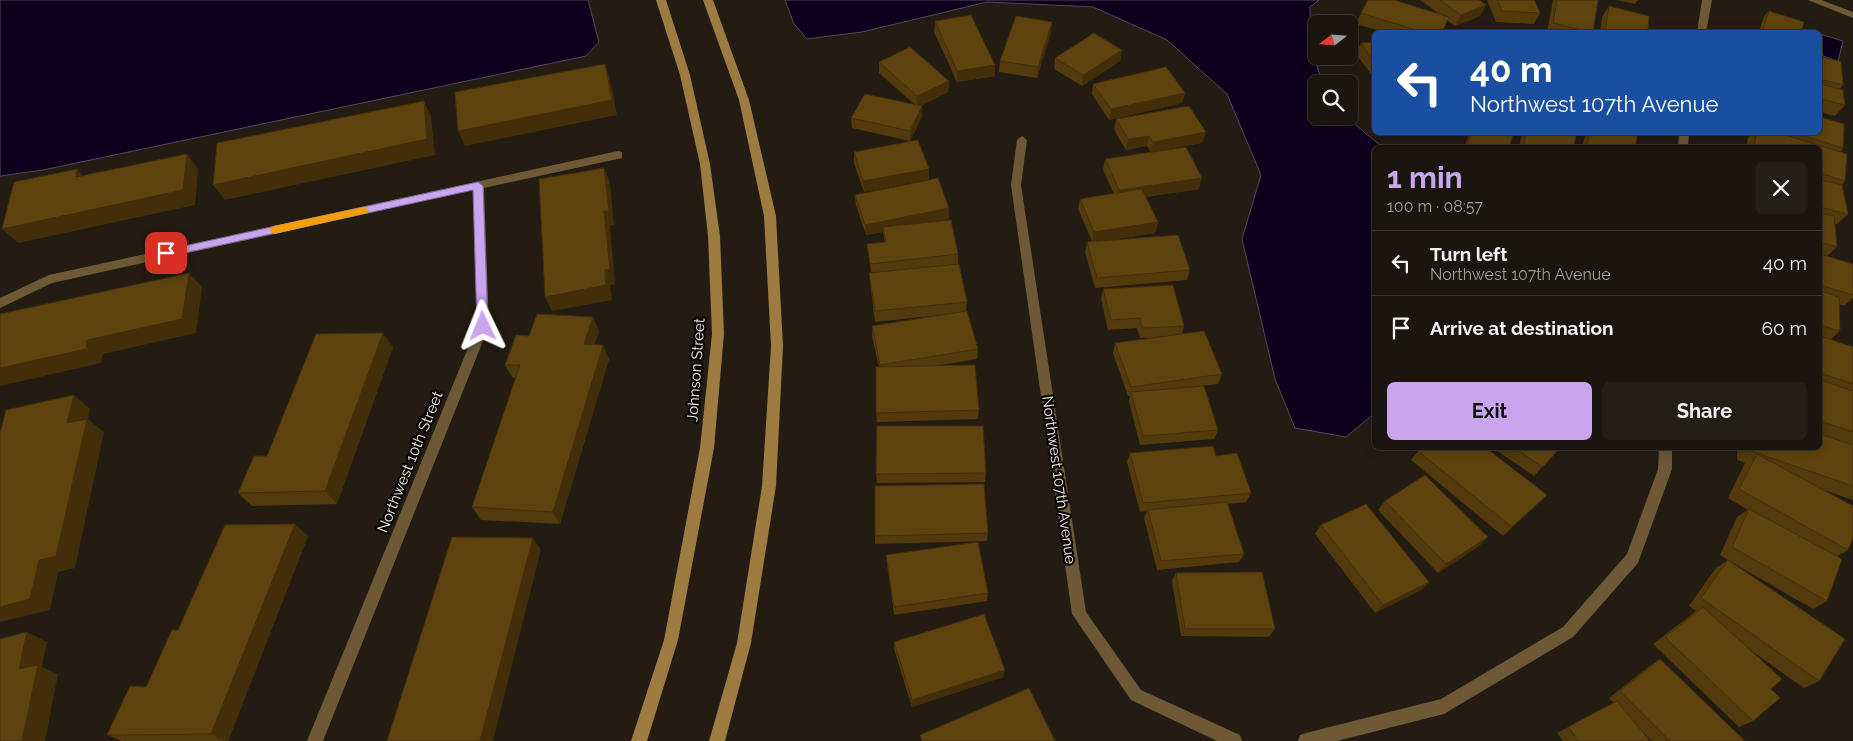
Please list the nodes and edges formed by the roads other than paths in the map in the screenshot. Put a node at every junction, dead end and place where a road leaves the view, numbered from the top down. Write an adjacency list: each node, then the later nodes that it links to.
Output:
1 (661, 0): 13 (street, Johnson Street)
2 (708, 0): 14 (street)
3 (1707, 0): 6 (street)
4 (1813, 0): 5 (street)
5 (1853, 15)
6 (1701, 30)
7 (1022, 140): 15 (street, Northwest 107th Avenue)
8 (618, 155): 9 (street)
9 (478, 186): 10 (street); 12 (street, Northwest 10th Street)
10 (0, 303)
11 (1666, 450): 16 (street)
12 (315, 741)
13 (639, 741)
14 (717, 741)
15 (1234, 741)
16 (1306, 741)

